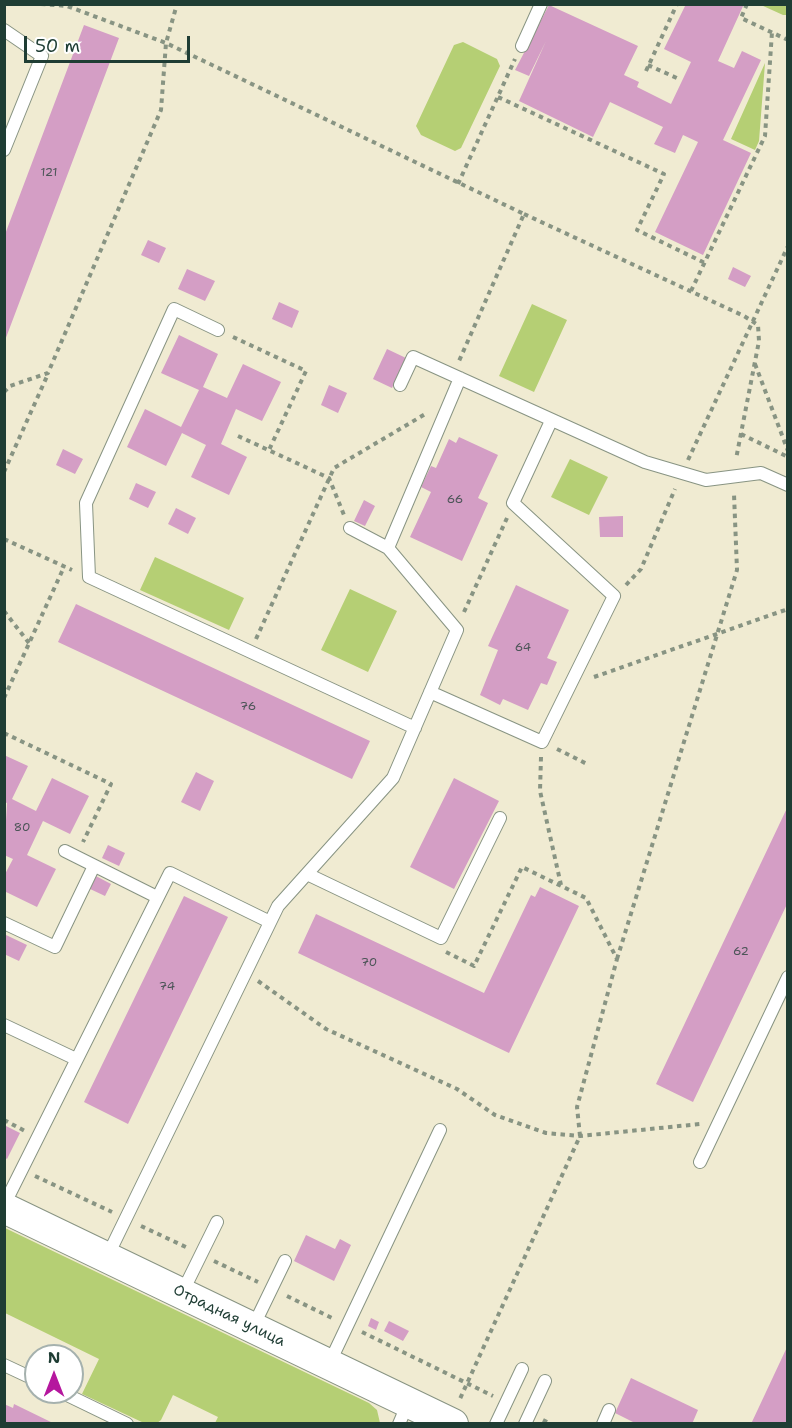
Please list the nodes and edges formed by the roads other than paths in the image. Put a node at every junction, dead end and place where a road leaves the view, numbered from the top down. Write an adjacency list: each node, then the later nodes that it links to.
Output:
1 (541, 4): 3 (lane)
2 (4, 30): 4 (lane)
3 (522, 46)
4 (4, 150)
5 (218, 330): 13 (lane)
6 (456, 377): 7 (lane); 8 (lane); 11 (lane)
7 (400, 385)
8 (551, 421): 9 (lane); 12 (lane)
9 (788, 485)
10 (350, 528): 11 (lane)
11 (388, 548): 12 (lane)
12 (430, 692): 13 (lane)
13 (415, 728): 17 (lane)
14 (501, 818): 17 (lane)
15 (70, 854): 16 (lane)
16 (94, 866): 18 (lane); 20 (lane)
17 (307, 874): 19 (lane)
18 (157, 897): 19 (lane); 23 (lane)
19 (270, 921): 28 (lane)
20 (4, 923)
21 (788, 977): 25 (lane)
22 (4, 1025): 23 (lane)
23 (76, 1059): 26 (lane)
24 (440, 1130): 32 (lane)
25 (700, 1162)
26 (4, 1206): 28 (street, Отрадная улица)
27 (217, 1222): 30 (lane)
28 (107, 1257): 30 (street, Отрадная улица)
29 (285, 1261): 31 (lane)
30 (182, 1293): 31 (street, Отрадная улица)
31 (253, 1327): 32 (street, Отрадная улица)
32 (329, 1364): 40 (street, Отрадная улица)
33 (4, 1365): 35 (lane)
34 (522, 1369): 42 (lane)
35 (24, 1374)
36 (545, 1381): 43 (lane)
37 (84, 1403): 41 (lane)
38 (609, 1410): 44 (lane)
39 (456, 1412): 40 (street, Отрадная улица)
40 (404, 1413)
41 (127, 1424)
42 (496, 1424)
43 (525, 1424)
44 (603, 1424)

